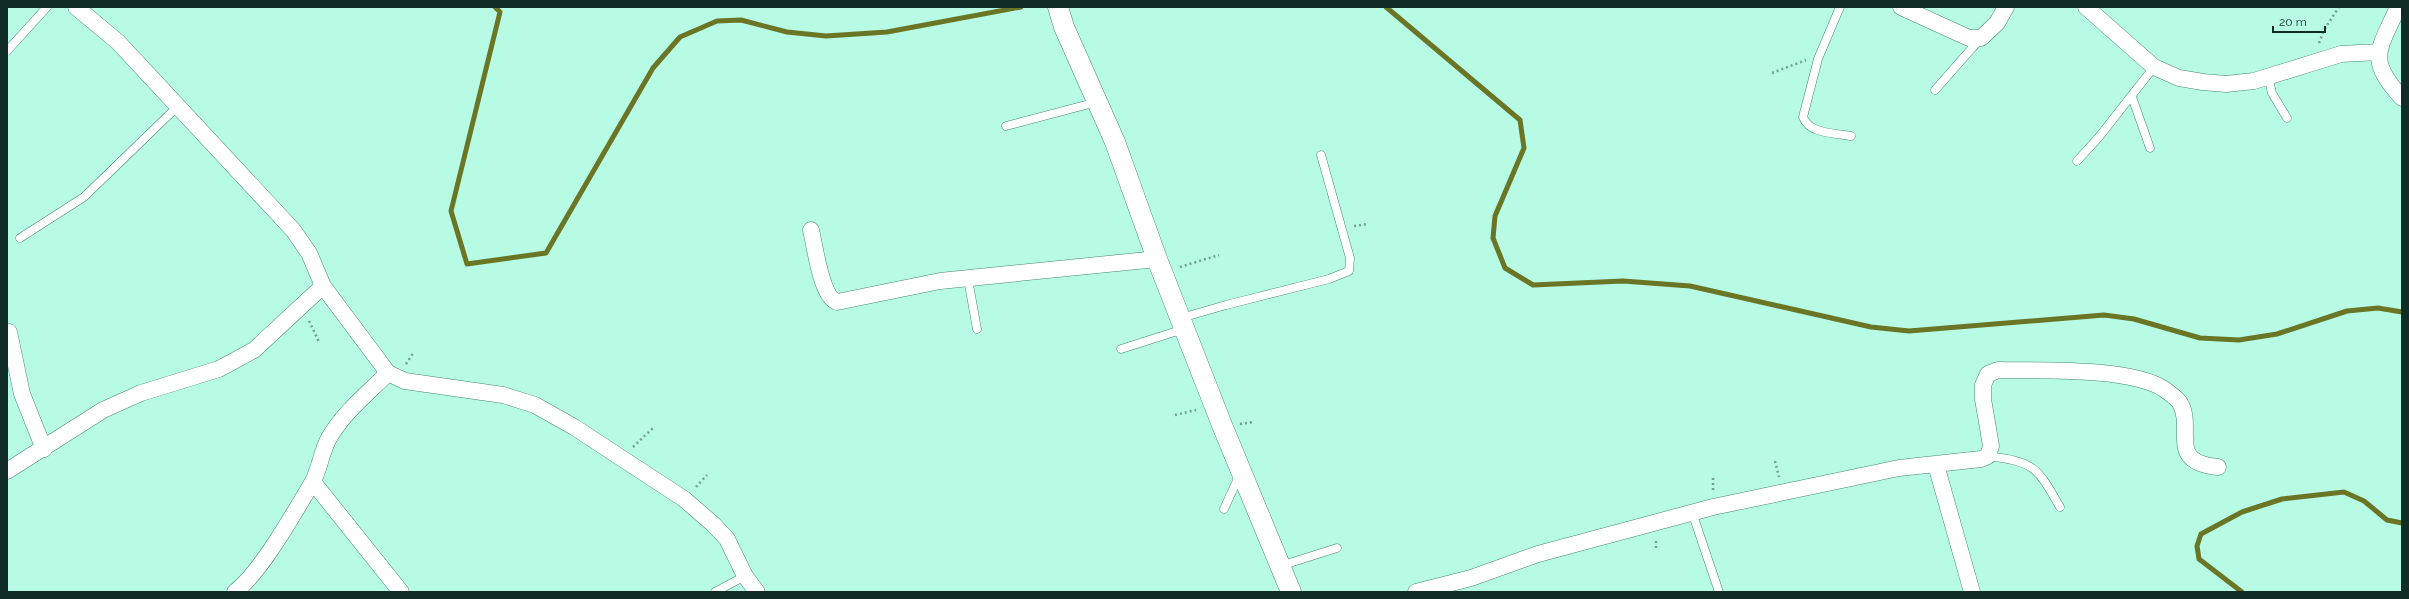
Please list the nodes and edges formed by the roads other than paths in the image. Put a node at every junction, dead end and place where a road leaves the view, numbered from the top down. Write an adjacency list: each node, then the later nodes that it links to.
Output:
1 (47, 7): 10 (lane)
2 (76, 7): 18 (street)
3 (1058, 7): 17 (street)
4 (1840, 7): 21 (lane)
5 (1901, 7): 9 (street)
6 (2006, 7): 9 (street)
7 (2086, 7): 12 (street)
8 (2398, 7): 11 (street)
9 (1981, 38): 14 (lane)
10 (7, 51)
11 (2379, 52): 13 (street); 16 (street)
12 (2154, 67): 13 (street); 15 (lane)
13 (2268, 76): 19 (lane)
14 (1935, 90)
15 (2132, 97): 22 (lane); 24 (lane)
16 (2402, 98)
17 (1097, 101): 20 (lane); 27 (street)
18 (179, 105): 26 (lane); 29 (street)
19 (2287, 118)
20 (1006, 126)
21 (1850, 136)
22 (2150, 148)
23 (1321, 155): 30 (lane)
24 (2077, 160)
25 (811, 230): 28 (street)
26 (20, 238)
27 (1160, 266): 28 (street); 30 (street)
28 (968, 279): 31 (lane)
29 (323, 286): 34 (street); 35 (street)
30 (1182, 323): 33 (lane); 40 (street)
31 (977, 329)
32 (9, 332): 35 (street)
33 (1121, 349)
34 (388, 373): 41 (street); 47 (street)
35 (44, 449): 39 (street)
36 (1988, 456): 37 (street); 38 (street); 42 (lane)
37 (1936, 465): 44 (street); 55 (street)
38 (2218, 467)
39 (7, 471)
40 (1241, 471): 43 (lane); 46 (street)
41 (312, 482): 48 (street); 49 (street)
42 (2060, 507)
43 (1224, 509)
44 (1692, 512): 53 (street); 54 (lane)
45 (1336, 548): 46 (lane)
46 (1280, 566): 52 (street)
47 (745, 576): 50 (lane); 51 (street)
48 (235, 592)
49 (401, 592)
50 (715, 592)
51 (757, 592)
52 (1291, 592)
53 (1416, 592)
54 (1719, 592)
55 (1972, 592)

